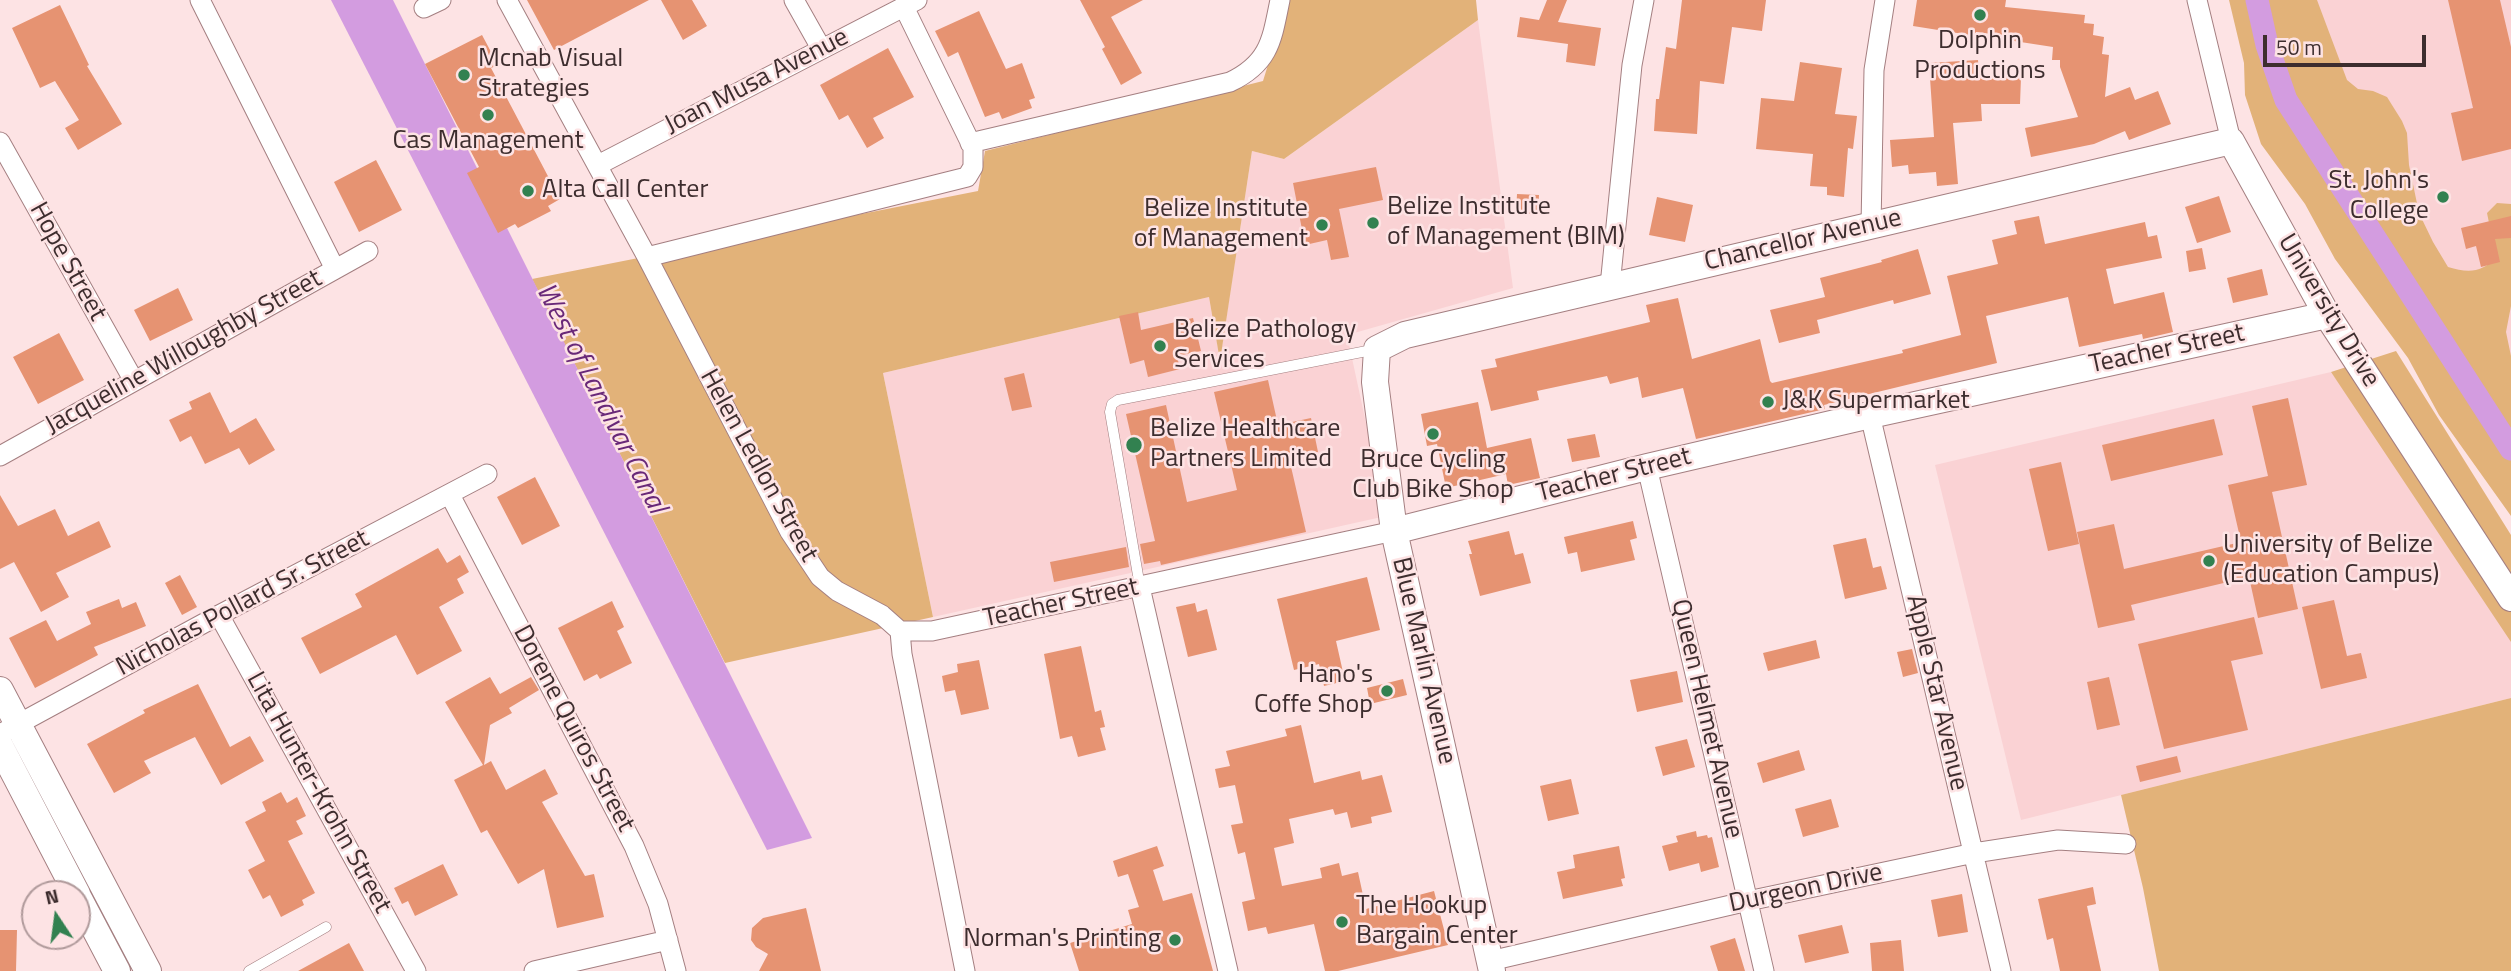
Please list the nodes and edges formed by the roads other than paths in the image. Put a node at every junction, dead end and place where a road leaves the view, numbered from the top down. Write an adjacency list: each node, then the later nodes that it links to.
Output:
1 (200, 0): 17 (street)
2 (507, 0): 13 (street, Helen Ledlon Street)
3 (794, 0): 9 (street)
4 (1280, 0): 12 (street)
5 (1644, 0): 18 (street)
6 (1885, 0): 14 (street)
7 (2197, 0): 10 (street, University Drive)
8 (911, 3): 9 (street, Joan Musa Avenue); 12 (street)
9 (821, 48): 13 (street, Joan Musa Avenue)
10 (2231, 141): 14 (street, Chancellor Avenue); 19 (street, University Drive)
11 (0, 142): 21 (street, Hope Street)
12 (970, 143): 16 (street)
13 (598, 165): 16 (street, Helen Ledlon Street)
14 (1871, 226): 18 (street, Chancellor Avenue)
15 (368, 251): 17 (street, Jacqueline Willoughby Street)
16 (647, 257): 31 (street, Helen Ledlon Street)
17 (335, 269): 21 (street, Jacqueline Willoughby Street)
18 (1611, 286): 20 (street, Chancellor Avenue)
19 (2327, 315): 22 (street, Teacher Street); 29 (street, University Drive)
20 (1377, 349): 27 (street, Blue Marlin Avenue); 28 (lane)
21 (134, 381): 23 (street, Jacqueline Willoughby Street)
22 (1870, 415): 24 (street, Teacher Street); 36 (street, Apple Star Avenue)
23 (0, 456)
24 (1647, 467): 27 (street, Teacher Street); 38 (street, Queen Helmet Avenue)
25 (487, 474): 26 (street, Nicholas Pollard Sr. Street)
26 (450, 495): 30 (street, Nicholas Pollard Sr. Street); 41 (street, Dorene Quiros Street)
27 (1394, 531): 28 (street, Teacher Street); 42 (street, Blue Marlin Avenue)
28 (1140, 587): 31 (street, Teacher Street); 50 (street)
29 (2511, 598)
30 (219, 615): 33 (street, Nicholas Pollard Sr. Street); 46 (street, Lita Hunter-Krohn Street)
31 (900, 631): 49 (street)
32 (0, 690): 33 (street)
33 (9, 729): 44 (street)
34 (0, 746): 37 (street)
35 (2126, 844): 36 (street, Durgeon Drive)
36 (1974, 853): 38 (street, Durgeon Drive); 52 (street, Apple Star Avenue)
37 (70, 880)
38 (1748, 901): 42 (street, Durgeon Drive); 51 (street, Queen Helmet Avenue)
39 (91, 921): 43 (street)
40 (326, 927): 45 (lane)
41 (668, 940): 47 (street); 48 (street, Dorene Quiros Street)
42 (1491, 966)
43 (117, 971)
44 (148, 971)
45 (249, 971)
46 (416, 971)
47 (534, 971)
48 (676, 971)
49 (965, 971)
50 (1228, 971)
51 (1764, 971)
52 (2001, 971)

